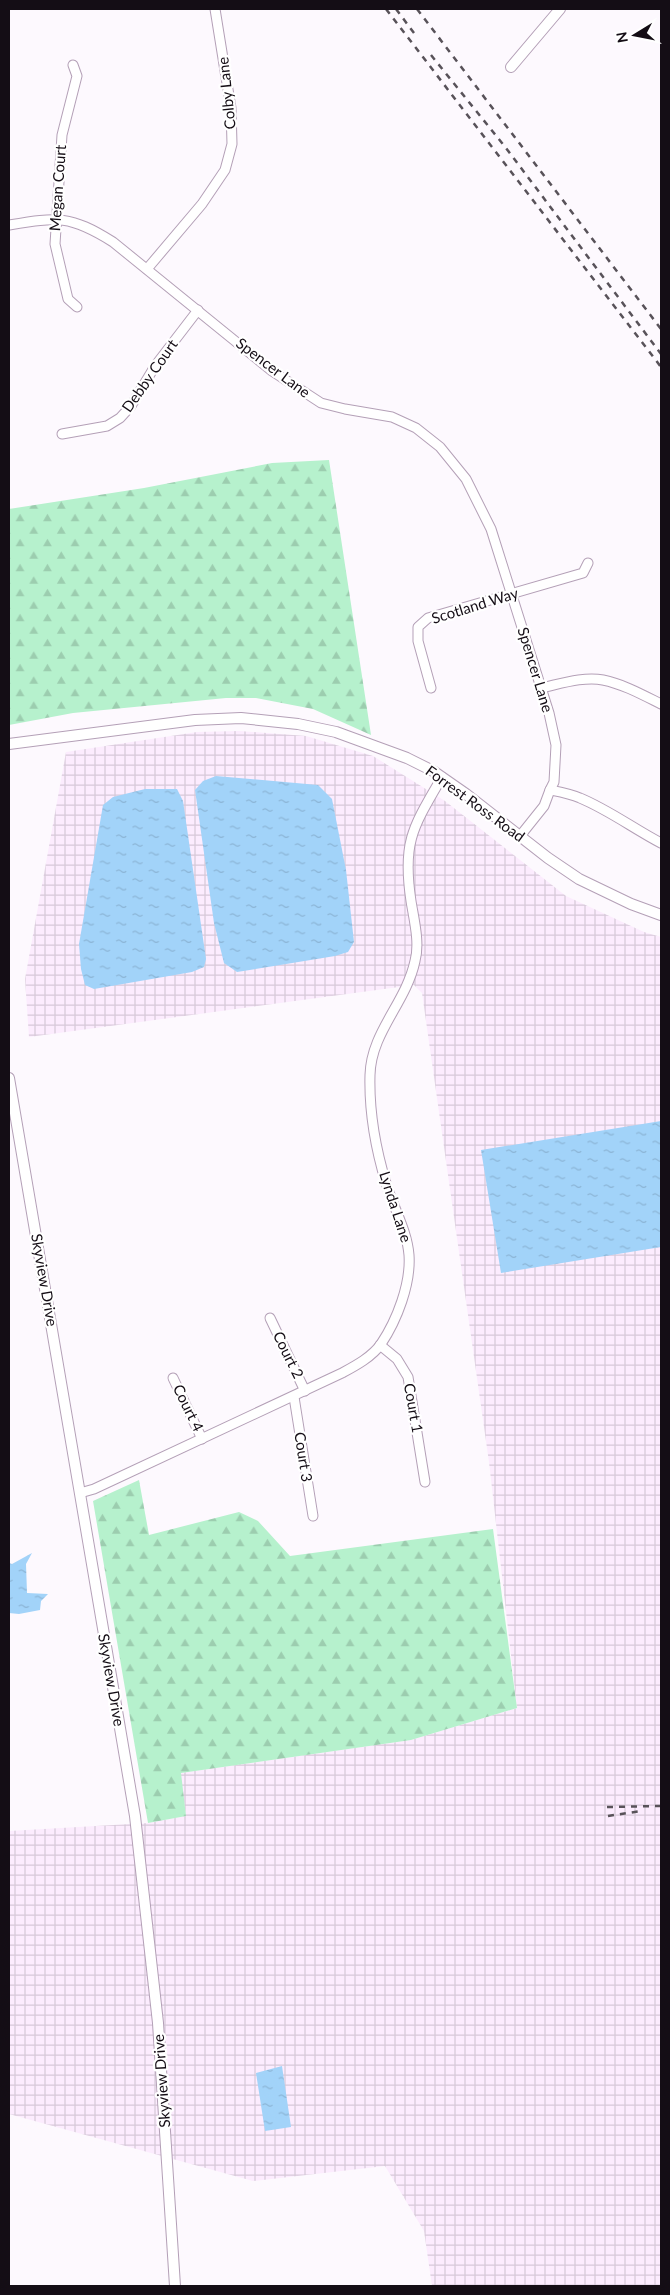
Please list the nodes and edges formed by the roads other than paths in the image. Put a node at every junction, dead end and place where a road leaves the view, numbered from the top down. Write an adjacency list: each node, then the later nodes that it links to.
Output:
1 (215, 9): 7 (street, Colby Lane)
2 (560, 9): 4 (street)
3 (73, 65): 5 (street, Megan Court)
4 (511, 67)
5 (56, 219): 6 (street, Spencer Lane); 7 (street, Spencer Lane); 8 (street, Megan Court)
6 (9, 225)
7 (148, 269): 9 (street, Spencer Lane)
8 (77, 307)
9 (198, 310): 10 (street, Debby Court); 12 (street, Spencer Lane)
10 (62, 434)
11 (588, 563): 12 (street, Scotland Way)
12 (512, 594): 13 (street, Scotland Way); 14 (street, Spencer Lane)
13 (431, 688)
14 (541, 688): 15 (street); 18 (street, Spencer Lane)
15 (661, 704)
16 (9, 744): 17 (street, Forrest Ross Road)
17 (442, 777): 19 (street, Forrest Ross Road); 24 (street, Lynda Lane)
18 (550, 790): 19 (street, Spencer Lane); 20 (street)
19 (520, 836): 21 (street, Forrest Ross Road)
20 (661, 843)
21 (661, 914)
22 (9, 1078): 30 (street, Skyview Drive)
23 (270, 1318): 26 (street, Court 2)
24 (380, 1345): 26 (street, Lynda Lane); 29 (street, Court 1)
25 (173, 1378): 28 (street, Court 4)
26 (305, 1391): 27 (street, Lynda Lane)
27 (294, 1397): 28 (street, Lynda Lane); 31 (street, Court 3)
28 (202, 1439): 30 (street, Lynda Lane)
29 (424, 1482)
30 (80, 1493): 32 (street, Skyview Drive)
31 (313, 1516)
32 (175, 2286)

